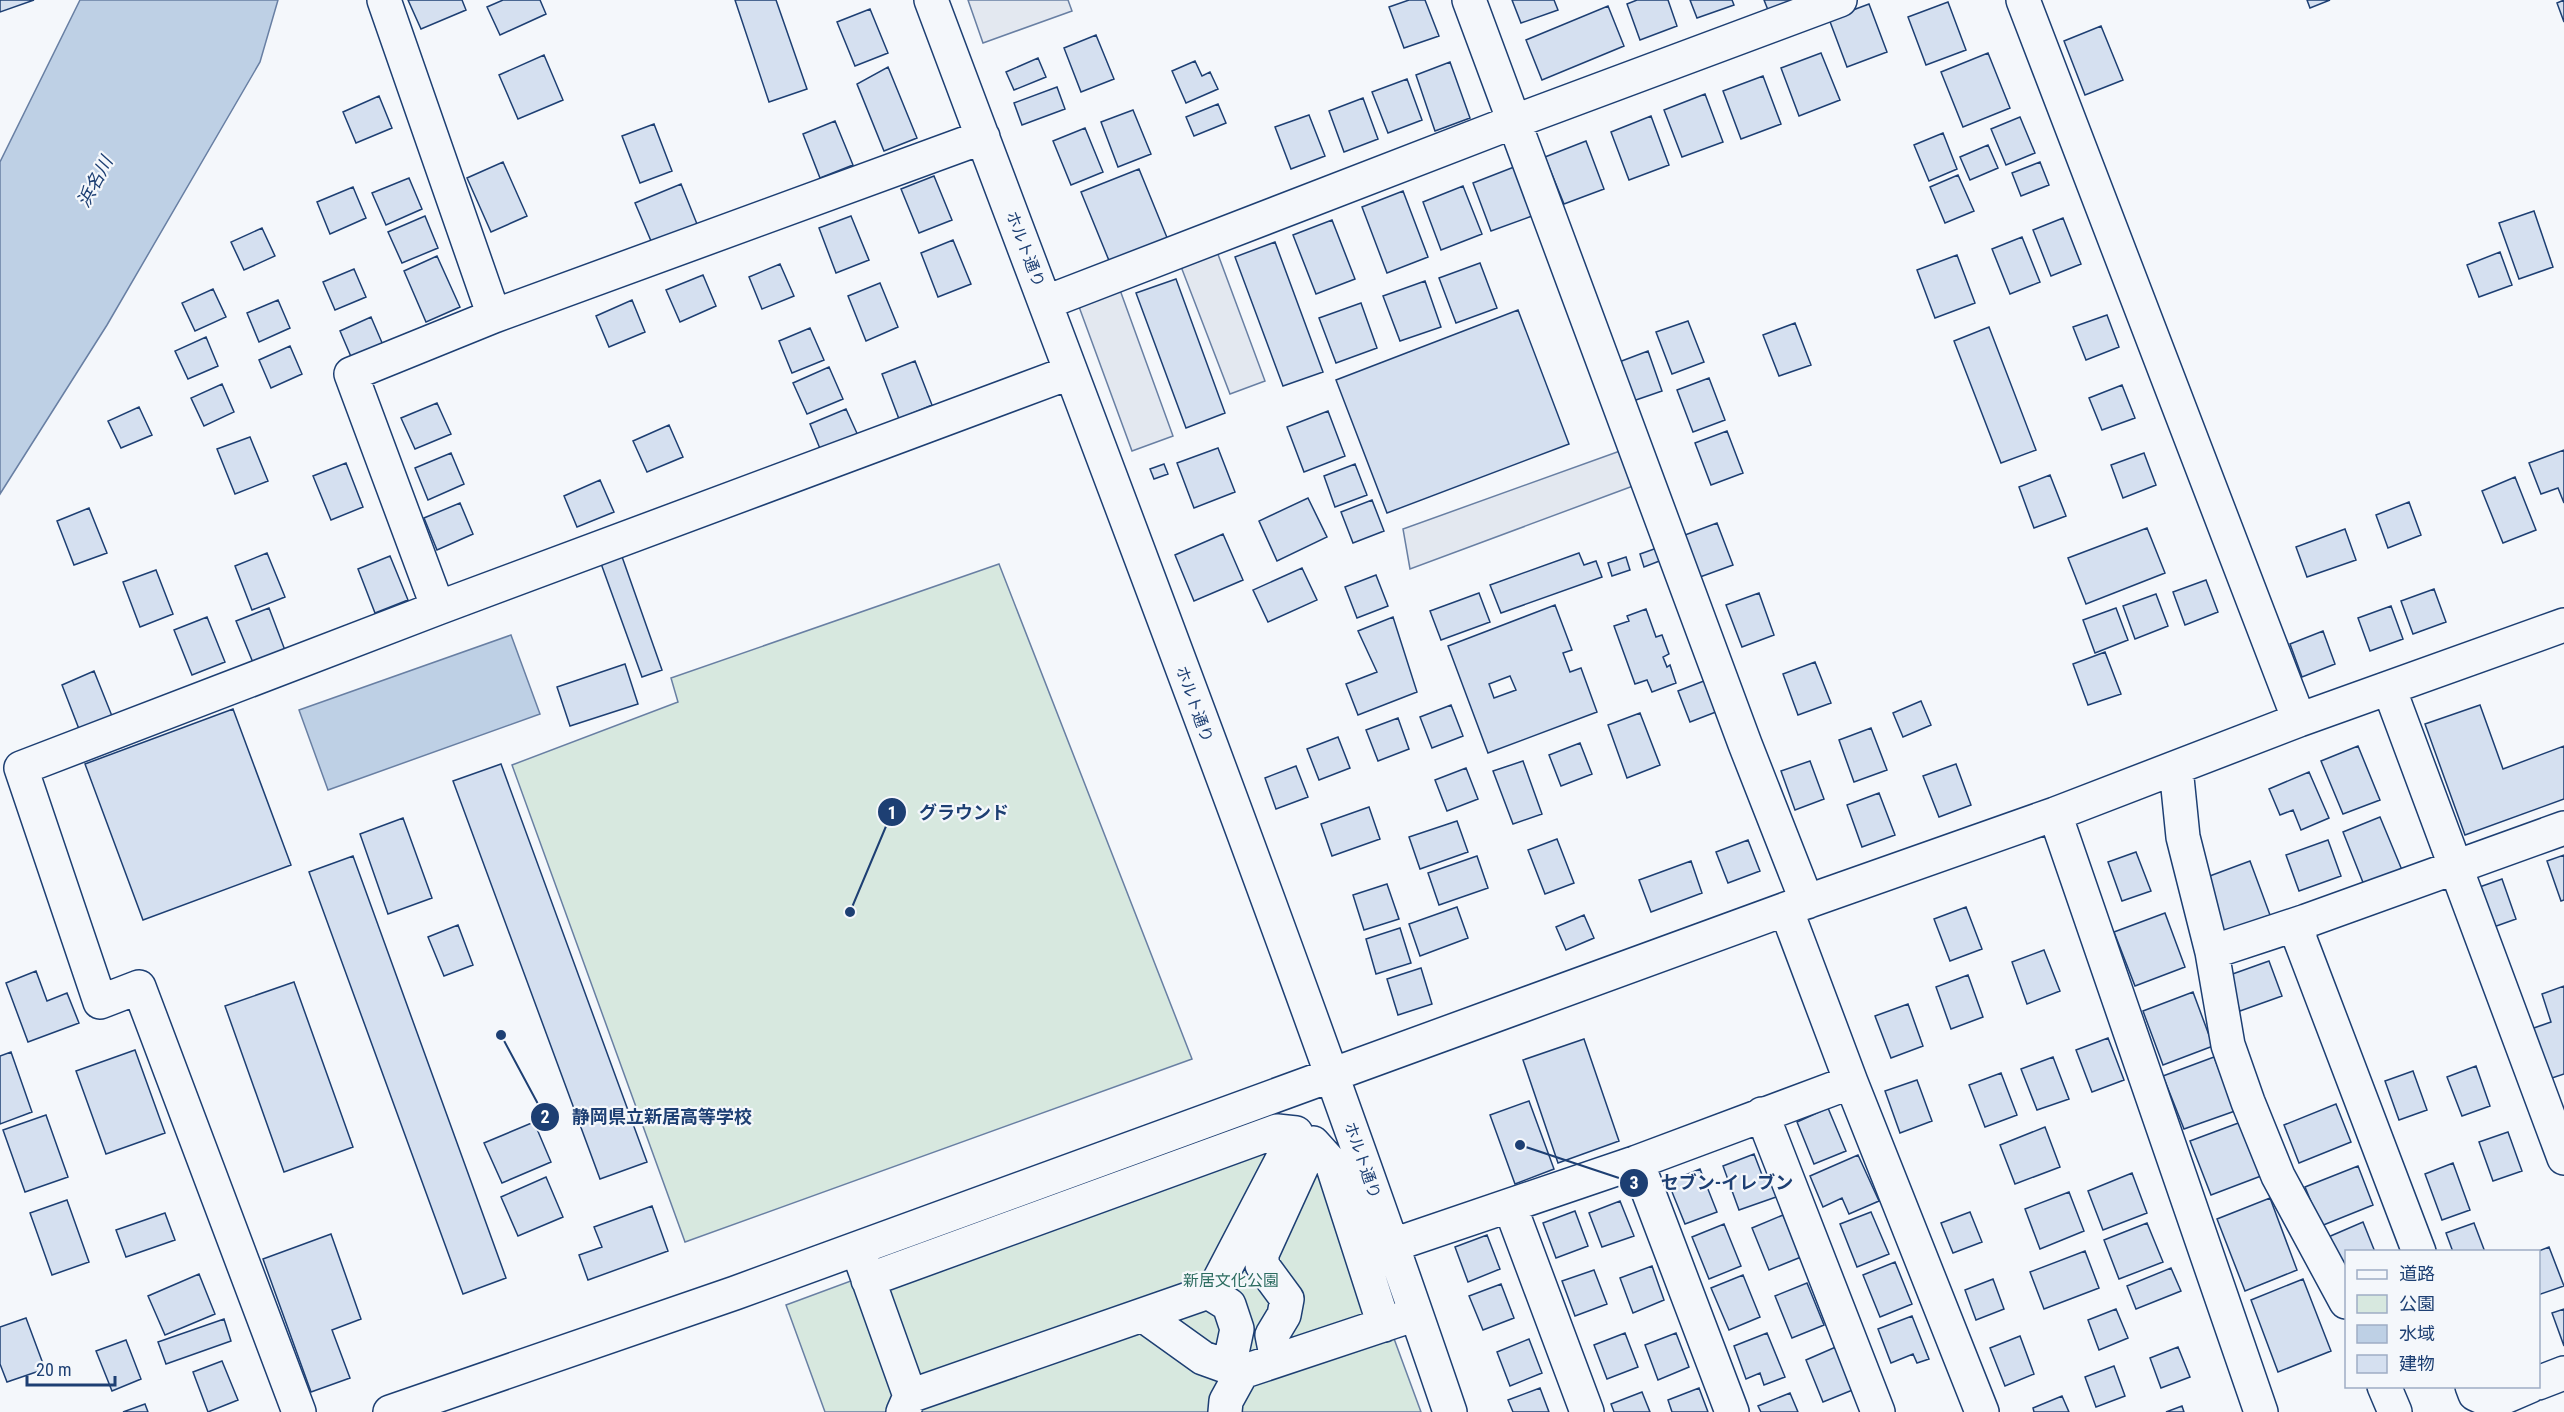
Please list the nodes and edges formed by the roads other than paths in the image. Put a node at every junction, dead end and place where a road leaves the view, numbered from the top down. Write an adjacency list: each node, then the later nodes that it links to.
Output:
1 (384, 0): 9 (street)
2 (931, 0): 7 (street, ホルト通り)
3 (1469, 0): 6 (street)
4 (1840, 0): 6 (street)
5 (2023, 0): 14 (street)
6 (1513, 122): 8 (street); 19 (street)
7 (982, 137): 8 (street, ホルト通り); 9 (street)
8 (1047, 302): 10 (street, ホルト通り)
9 (494, 316): 11 (street)
10 (1071, 372): 11 (street); 22 (street, ホルト通り)
11 (438, 608): 47 (street)
12 (2564, 625): 13 (street)
13 (2388, 688): 14 (street); 18 (street)
14 (2299, 720): 15 (street)
15 (2176, 768): 16 (street); 21 (street)
16 (2055, 814): 19 (street); 55 (street)
17 (2564, 828): 18 (street)
18 (2455, 867): 20 (street); 26 (street)
19 (1796, 905): 22 (street); 23 (street)
20 (2306, 921): 21 (street); 31 (street)
21 (2212, 952): 35 (street)
22 (1333, 1075): 29 (street, ホルト通り); 30 (street)
23 (1851, 1082): 24 (street); 54 (street)
24 (1762, 1114): 27 (street); 53 (street)
25 (1304, 1139): 32 (street); 33 (street); 34 (street); 38 (street)
26 (2564, 1158)
27 (1637, 1162): 28 (street); 52 (street)
28 (1510, 1206): 29 (street); 51 (street)
29 (1393, 1245): 36 (street, ホルト通り)
30 (857, 1249): 33 (street); 48 (street)
31 (2420, 1250)
32 (1262, 1264): 34 (street); 39 (street)
33 (868, 1280): 46 (street)
34 (1218, 1299): 37 (street); 40 (street)
35 (2345, 1300)
36 (1416, 1314): 38 (street); 50 (street, ホルト通り)
37 (1143, 1315): 40 (street); 46 (street)
38 (1384, 1325): 39 (street)
39 (1277, 1360): 40 (street)
40 (1236, 1369): 49 (street)
41 (2564, 1373): 42 (street)
42 (2540, 1382)
43 (2385, 1388): 56 (street)
44 (2522, 1388): 45 (street)
45 (2477, 1400)
46 (907, 1404)
47 (299, 1412)
48 (390, 1412)
49 (1225, 1412)
50 (1449, 1412)
51 (1587, 1412)
52 (1732, 1412)
53 (1878, 1412)
54 (1982, 1412)
55 (2261, 1412)
56 (2395, 1412)

